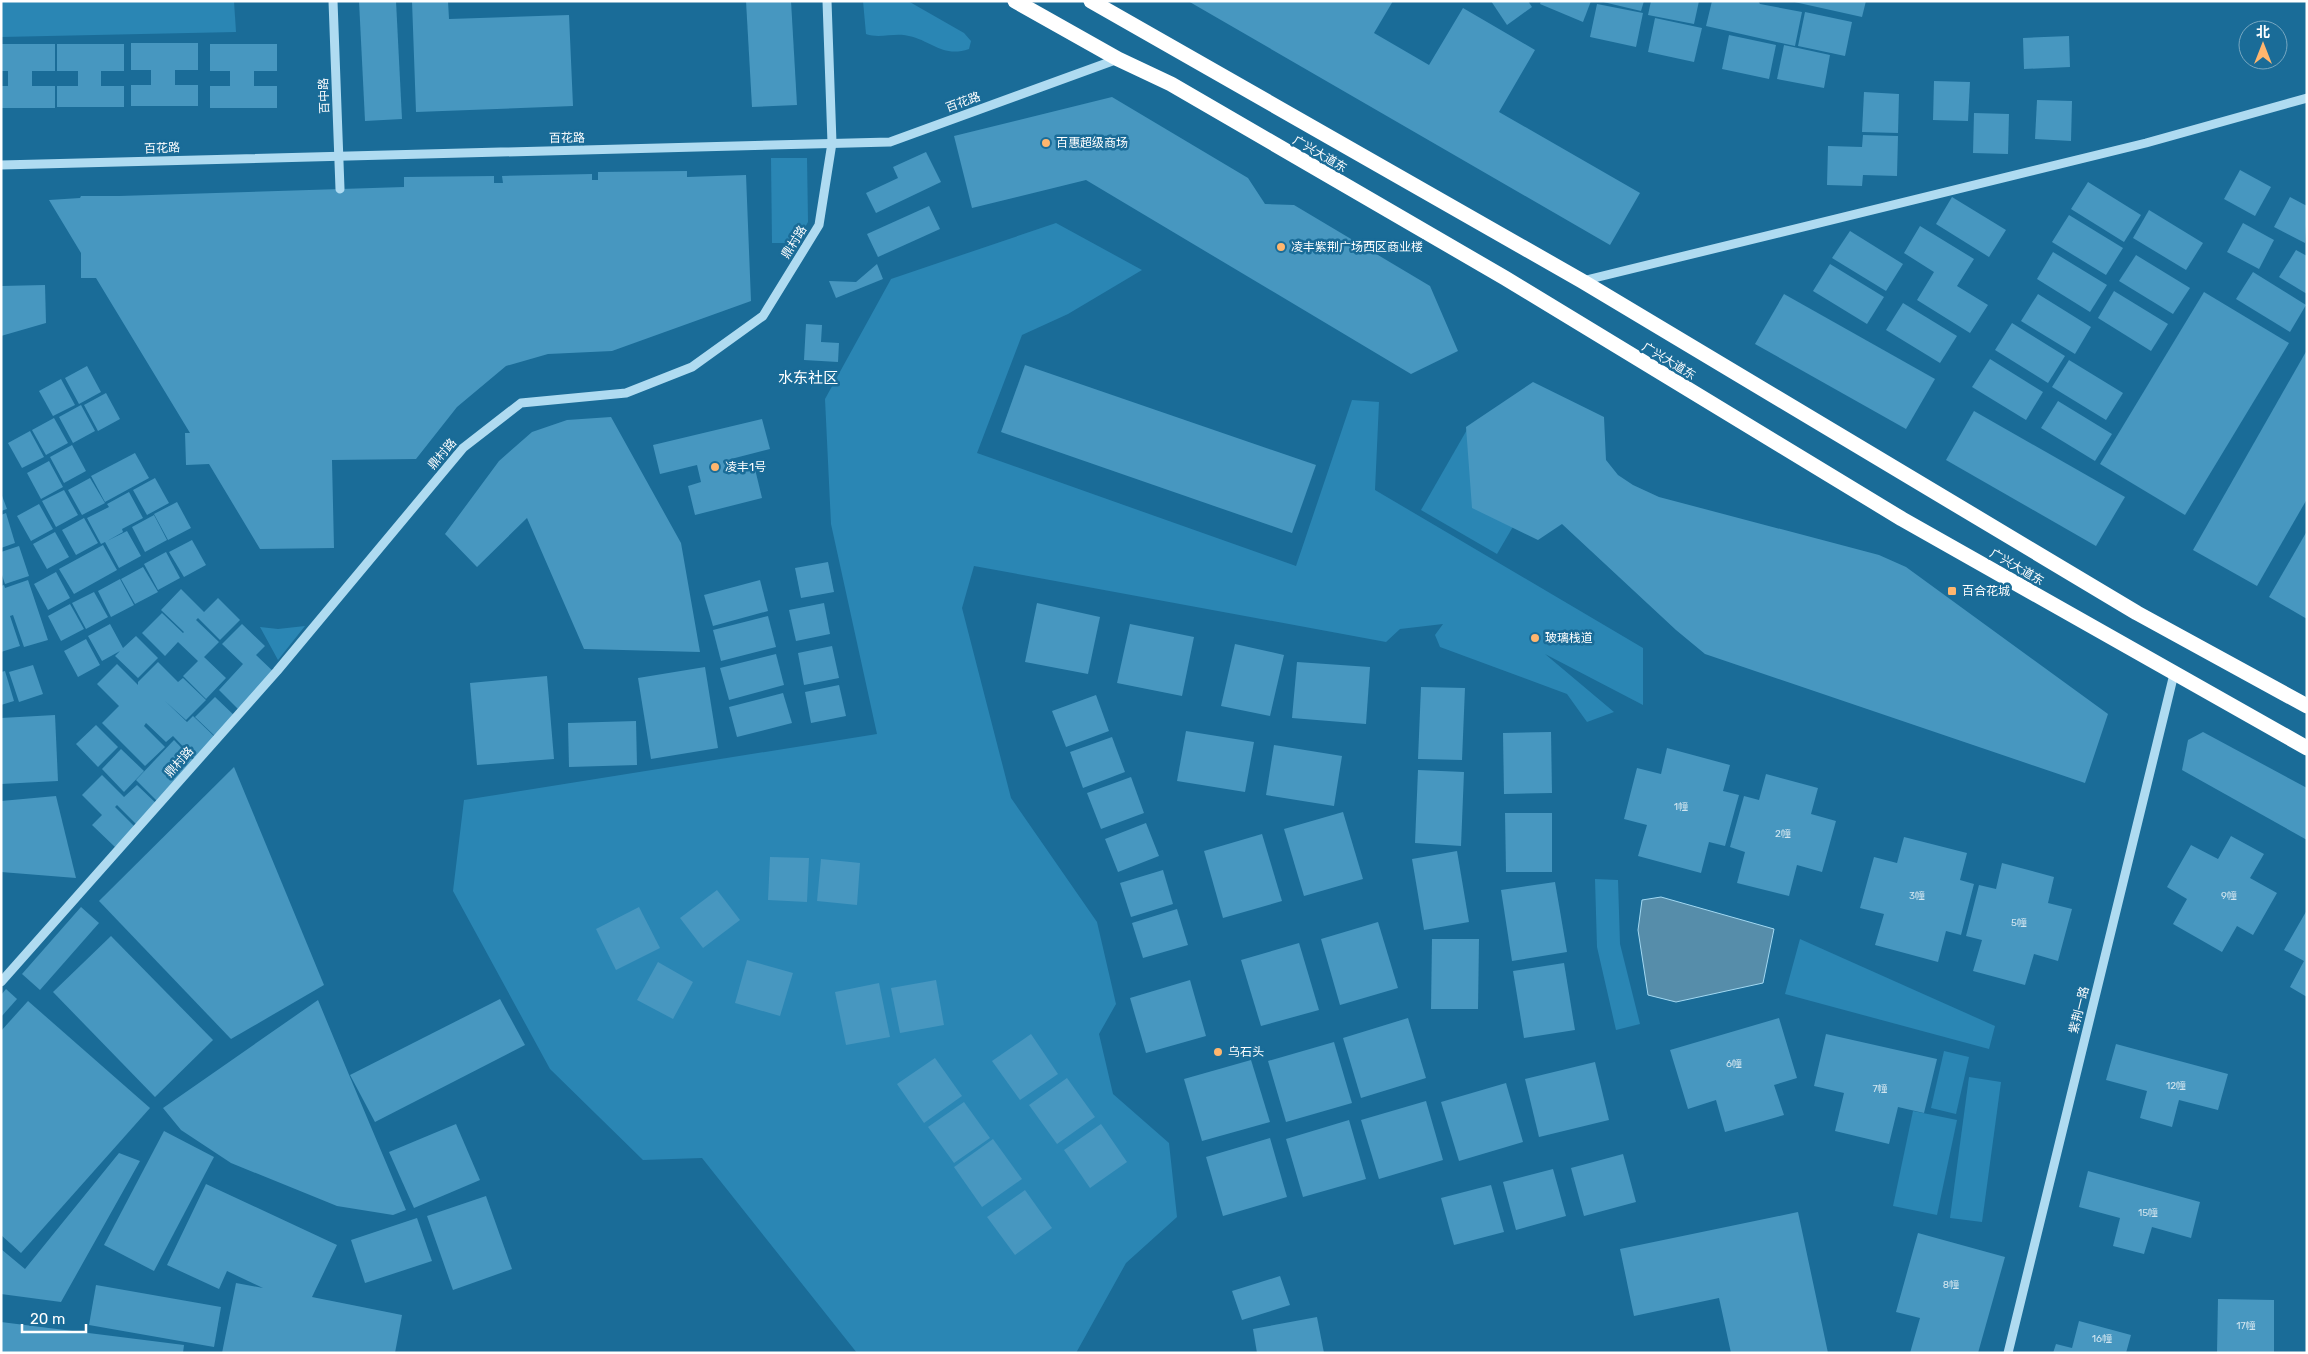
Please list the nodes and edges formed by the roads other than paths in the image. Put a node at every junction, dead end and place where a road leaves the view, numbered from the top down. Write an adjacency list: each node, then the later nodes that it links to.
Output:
1 (333, 1): 8 (street, 百中路)
2 (827, 1): 7 (street, 鼎村路)
3 (1014, 1): 5 (highway, 广兴大道东)
4 (1091, 1): 11 (highway, 广兴大道东)
5 (1118, 58): 7 (street, 百花路); 12 (highway, 广兴大道东)
6 (2307, 98): 11 (street)
7 (832, 143): 8 (street, 百花路); 15 (street, 鼎村路)
8 (339, 156): 9 (street, 百花路); 10 (street, 百中路)
9 (1, 165)
10 (340, 189)
11 (1582, 282): 13 (highway, 广兴大道东)
12 (2174, 674): 14 (highway, 广兴大道东); 16 (street, 紫荆一路)
13 (2307, 706)
14 (2307, 748)
15 (1, 982)
16 (2008, 1353)

